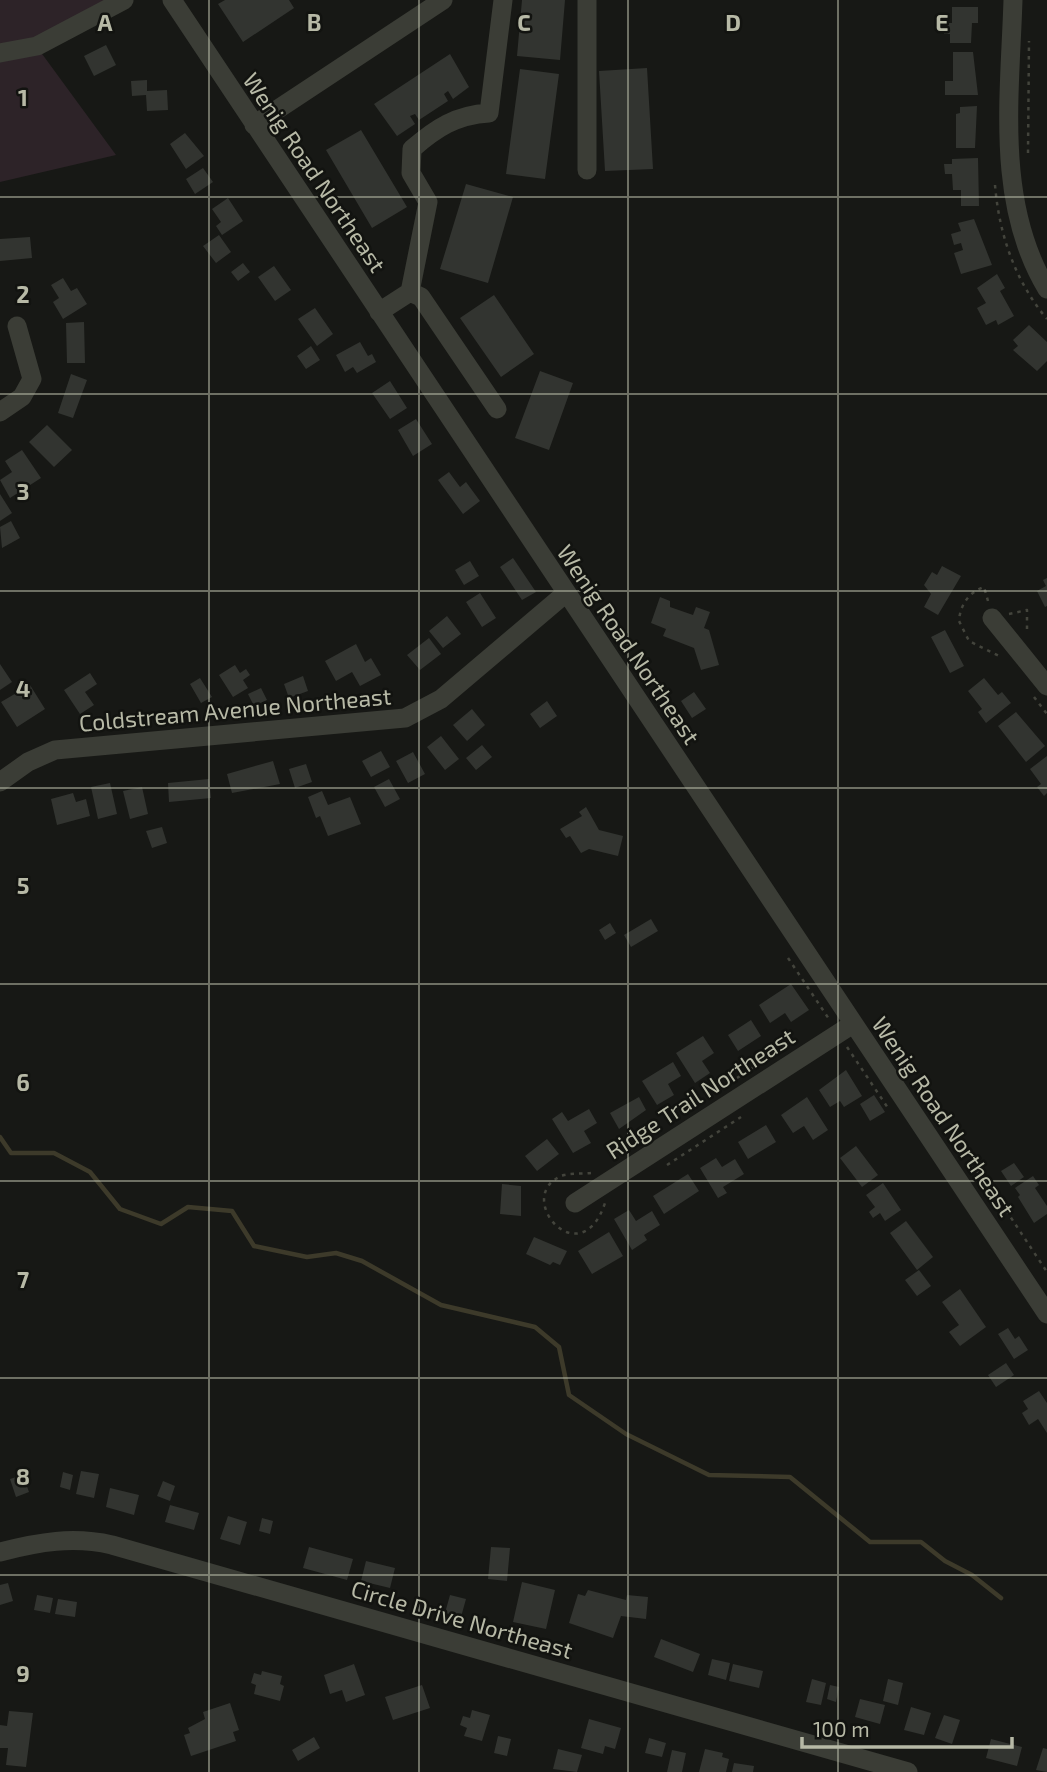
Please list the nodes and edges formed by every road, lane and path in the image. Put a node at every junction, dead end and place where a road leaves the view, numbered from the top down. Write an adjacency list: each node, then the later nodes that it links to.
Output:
1 (124, 0): 8 (street)
2 (172, 0): 9 (street, Wenig Road Northeast)
3 (443, 0): 9 (street)
4 (503, 0): 13 (street)
5 (587, 0): 11 (street)
6 (1013, 0): 12 (street)
7 (1029, 40): 10 (path)
8 (0, 53)
9 (254, 125): 14 (street, Wenig Road Northeast)
10 (1028, 159)
11 (587, 170)
12 (1047, 289)
13 (410, 292): 14 (street); 16 (street)
14 (379, 312): 19 (street, Wenig Road Northeast)
15 (18, 326): 17 (street)
16 (497, 409)
17 (0, 411)
18 (984, 587): 23 (path)
19 (566, 593): 26 (street, Coldstream Avenue Northeast); 29 (street, Wenig Road Northeast)
20 (1027, 610): 22 (path)
21 (992, 618): 24 (street)
22 (1029, 638)
23 (1006, 663)
24 (1039, 690): 25 (path)
25 (1047, 714)
26 (2, 775)
27 (788, 958): 28 (path)
28 (829, 1019)
29 (853, 1024): 33 (street, Ridge Trail Northeast); 35 (street, Wenig Road Northeast)
30 (844, 1042): 31 (path)
31 (888, 1108)
32 (964, 1158): 34 (path)
33 (575, 1203)
34 (1047, 1272)
35 (1047, 1314)
36 (0, 1552): 37 (street, Circle Drive Northeast)
37 (908, 1772)

